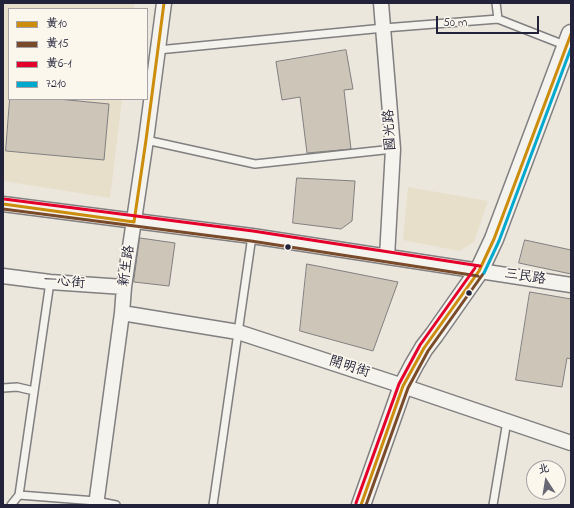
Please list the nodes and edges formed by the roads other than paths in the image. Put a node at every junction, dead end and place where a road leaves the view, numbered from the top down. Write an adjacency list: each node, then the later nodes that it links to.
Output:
1 (164, 3): 7 (street, 新生路)
2 (381, 3): 5 (street, 國光路)
3 (496, 3): 4 (lane)
4 (498, 19): 5 (lane); 6 (lane)
5 (384, 28): 7 (lane); 9 (street, 國光路)
6 (569, 42): 14 (street)
7 (158, 50): 8 (street, 新生路)
8 (146, 140): 9 (lane); 11 (street, 新生路)
9 (393, 149): 13 (street, 國光路)
10 (3, 204): 11 (street, 三民路)
11 (134, 222): 12 (street, 三民路); 18 (street, 新生路)
12 (252, 236): 13 (street, 三民路); 20 (lane)
13 (387, 256): 14 (street, 三民路)
14 (479, 271): 17 (street, 三民路); 21 (street)
15 (3, 276): 16 (street, 一心街)
16 (50, 282): 18 (street, 一心街); 23 (lane)
17 (571, 285)
18 (124, 287): 19 (street, 新生路)
19 (122, 313): 20 (street, 開明街); 27 (street, 新生路)
20 (238, 332): 21 (street, 開明街); 30 (lane)
21 (404, 386): 24 (street, 開明街); 31 (street)
22 (3, 388): 23 (lane)
23 (34, 391): 26 (lane)
24 (507, 421): 25 (street, 開明街); 32 (lane)
25 (571, 443)
26 (19, 495): 27 (lane); 28 (lane)
27 (96, 503): 29 (lane)
28 (11, 505)
29 (116, 505)
30 (213, 505)
31 (361, 505)
32 (493, 505)

